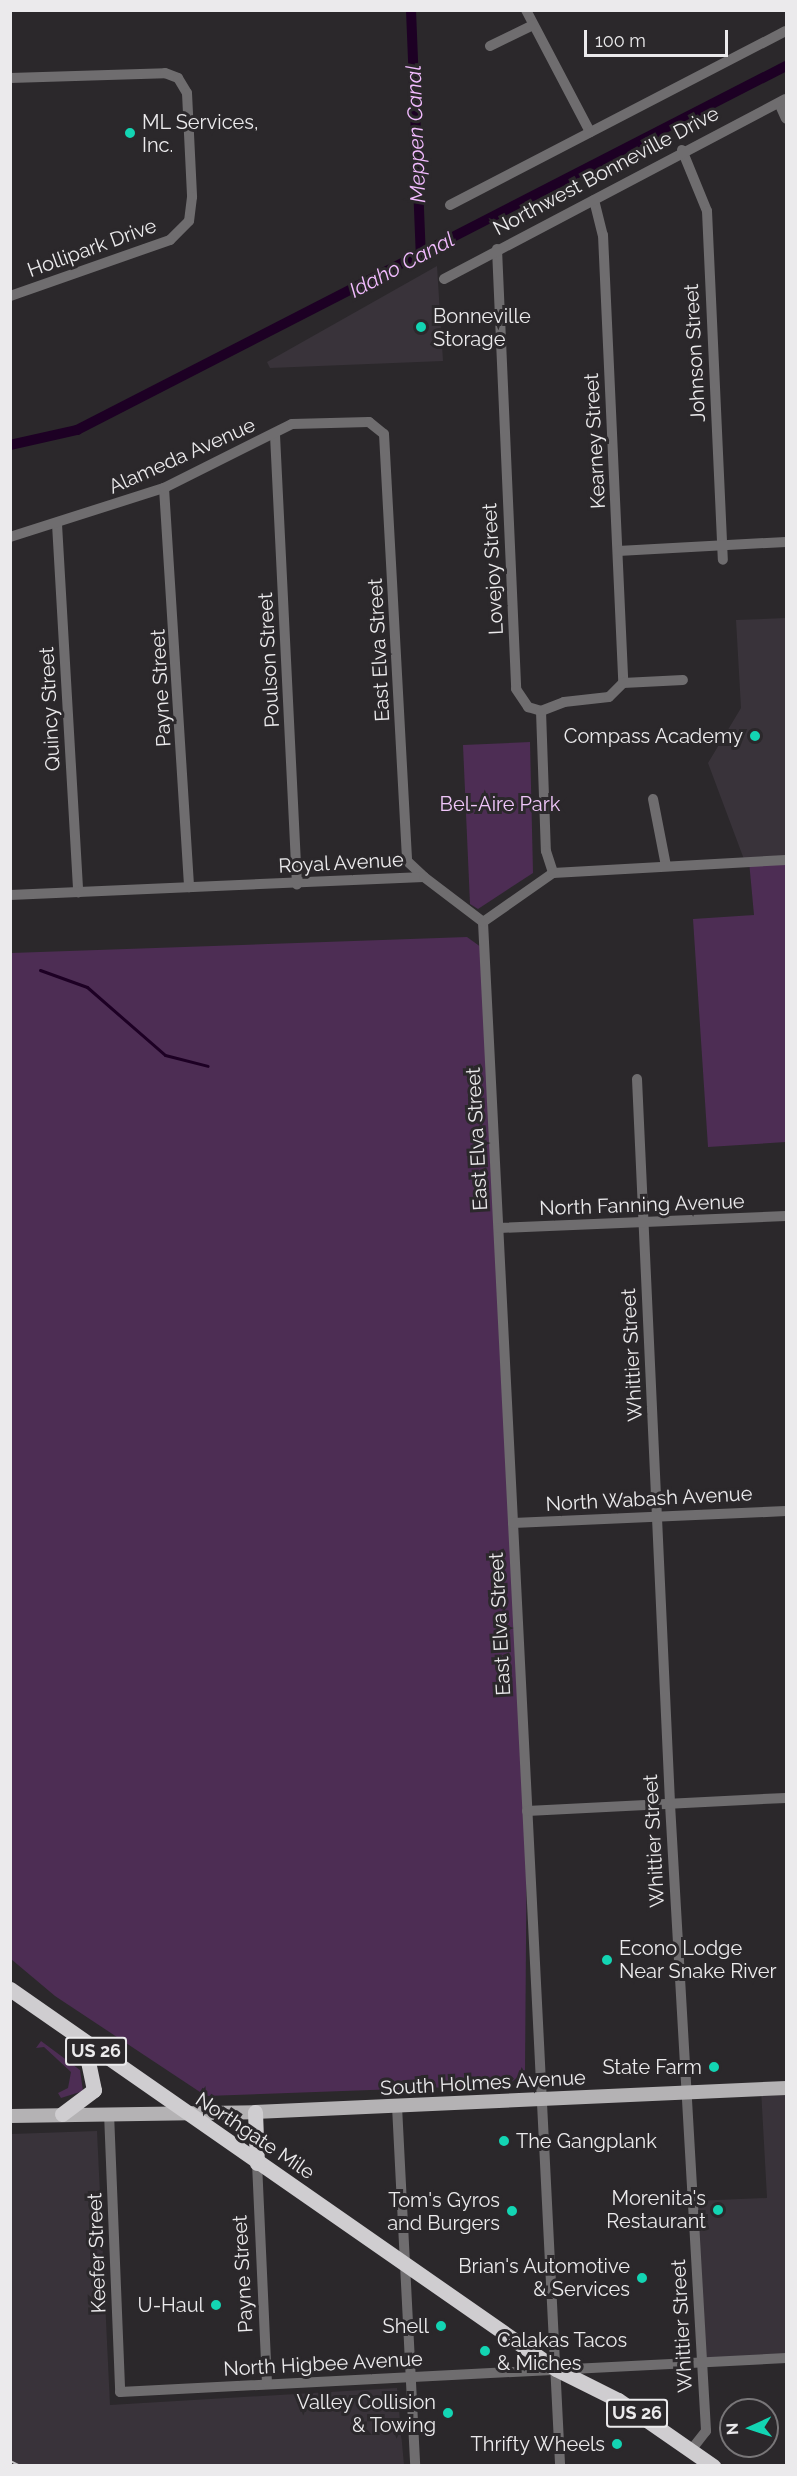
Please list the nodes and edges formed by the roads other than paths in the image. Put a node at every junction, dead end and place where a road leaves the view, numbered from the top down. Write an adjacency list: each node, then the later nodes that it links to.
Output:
1 (526, 10): 2 (street)
2 (533, 25): 4 (street); 8 (street)
3 (786, 31): 8 (street)
4 (490, 46)
5 (10, 78): 14 (street, Hollipark Drive)
6 (783, 101): 7 (street); 9 (street, Northwest Bonneville Drive)
7 (786, 119)
8 (590, 132): 11 (street)
9 (682, 150): 10 (street, Northwest Bonneville Drive); 21 (street, Johnson Street)
10 (594, 200): 12 (street, Northwest Bonneville Drive); 22 (street, Kearney Street)
11 (450, 205)
12 (497, 249): 13 (street, Northwest Bonneville Drive); 26 (street, Lovejoy Street)
13 (444, 279)
14 (10, 296)
15 (369, 422): 16 (street, Alameda Avenue); 31 (street, East Elva Street)
16 (275, 435): 17 (street, Alameda Avenue); 32 (street, Poulson Street)
17 (164, 488): 18 (street, Alameda Avenue); 33 (street, Payne Street)
18 (57, 524): 19 (street, Alameda Avenue); 34 (street, Quincy Street)
19 (10, 537)
20 (786, 542): 21 (street)
21 (722, 546): 22 (street); 23 (street, Johnson Street)
22 (618, 551): 25 (street, Kearney Street)
23 (723, 560)
24 (683, 680): 25 (street)
25 (623, 682): 26 (street)
26 (541, 711): 30 (street)
27 (653, 799): 29 (street)
28 (786, 860): 29 (street)
29 (666, 866): 30 (street)
30 (553, 873): 36 (street)
31 (424, 877): 32 (street, Royal Avenue); 36 (street, Royal Avenue)
32 (297, 884): 33 (street, Royal Avenue)
33 (189, 887): 34 (street, Royal Avenue)
34 (78, 892): 35 (street, Royal Avenue)
35 (10, 895)
36 (483, 922): 40 (street, East Elva Street)
37 (637, 1079): 39 (street, Whittier Street)
38 (786, 1216): 39 (street, North Fanning Avenue)
39 (644, 1224): 40 (street, North Fanning Avenue); 42 (street, Whittier Street)
40 (499, 1228): 43 (street, East Elva Street)
41 (786, 1511): 42 (street, North Wabash Avenue)
42 (657, 1516): 43 (street, North Wabash Avenue); 45 (street, Whittier Street)
43 (513, 1523): 46 (street, East Elva Street)
44 (786, 1798): 45 (street)
45 (669, 1804): 46 (street); 50 (street, Whittier Street)
46 (527, 1811): 51 (street, East Elva Street)
47 (10, 1989): 48 (highway, Northgate Mile / US 26)
48 (84, 2043): 53 (highway, Northgate Mile / US 26); 56 (highway)
49 (786, 2088): 50 (main road, South Holmes Avenue)
50 (687, 2094): 51 (main road, South Holmes Avenue); 61 (street, Whittier Street)
51 (541, 2099): 52 (main road, South Holmes Avenue); 62 (street, East Elva Street)
52 (397, 2106): 54 (main road, South Holmes Avenue); 59 (street)
53 (181, 2112): 54 (main road, South Holmes Avenue); 55 (main road, South Holmes Avenue); 58 (highway, Northgate Mile / US 26)
54 (255, 2112): 58 (highway)
55 (109, 2113): 56 (main road, South Holmes Avenue); 65 (street, Keefer Street)
56 (62, 2114): 57 (main road, South Holmes Avenue)
57 (10, 2116)
58 (257, 2163): 59 (highway, Northgate Mile / US 26); 64 (street, Payne Street)
59 (405, 2260): 62 (highway, Northgate Mile / US 26); 63 (street)
60 (786, 2358): 61 (street)
61 (703, 2363): 62 (street, North Higbee Avenue); 66 (street, Whittier Street)
62 (556, 2369): 63 (street, North Higbee Avenue); 66 (highway, US 26); 68 (street, East Elva Street)
63 (410, 2377): 64 (street, North Higbee Avenue); 67 (street)
64 (267, 2384): 65 (street, North Higbee Avenue)
65 (120, 2392)
66 (692, 2450): 69 (highway, US 26)
67 (415, 2466)
68 (560, 2466)
69 (713, 2466)

